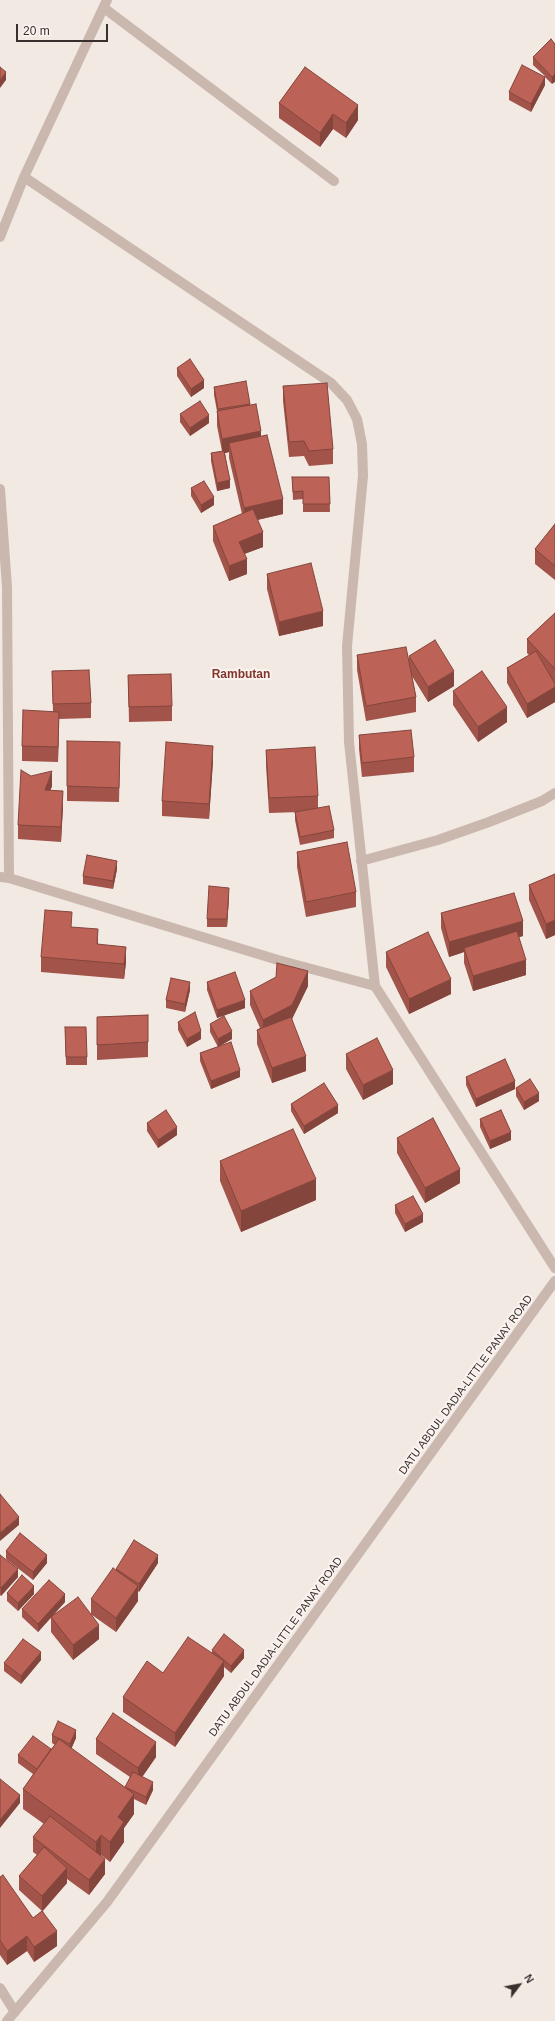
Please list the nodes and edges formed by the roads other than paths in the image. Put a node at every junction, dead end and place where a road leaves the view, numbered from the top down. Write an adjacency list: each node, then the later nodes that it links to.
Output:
1 (105, 4): 2 (street); 3 (street)
2 (24, 177): 4 (street); 7 (street)
3 (334, 181)
4 (0, 237)
5 (0, 489): 8 (street)
6 (555, 793): 7 (street)
7 (361, 861): 9 (street)
8 (5, 877): 9 (street)
9 (375, 986): 10 (street)
10 (555, 1268)
11 (555, 1281): 13 (street, DATU ABDUL DADIA-LITTLE PANAY ROAD)
12 (0, 1988): 13 (street)
13 (15, 2012): 14 (street, DATU ABDUL DADIA-LITTLE PANAY ROAD)
14 (7, 2021)

